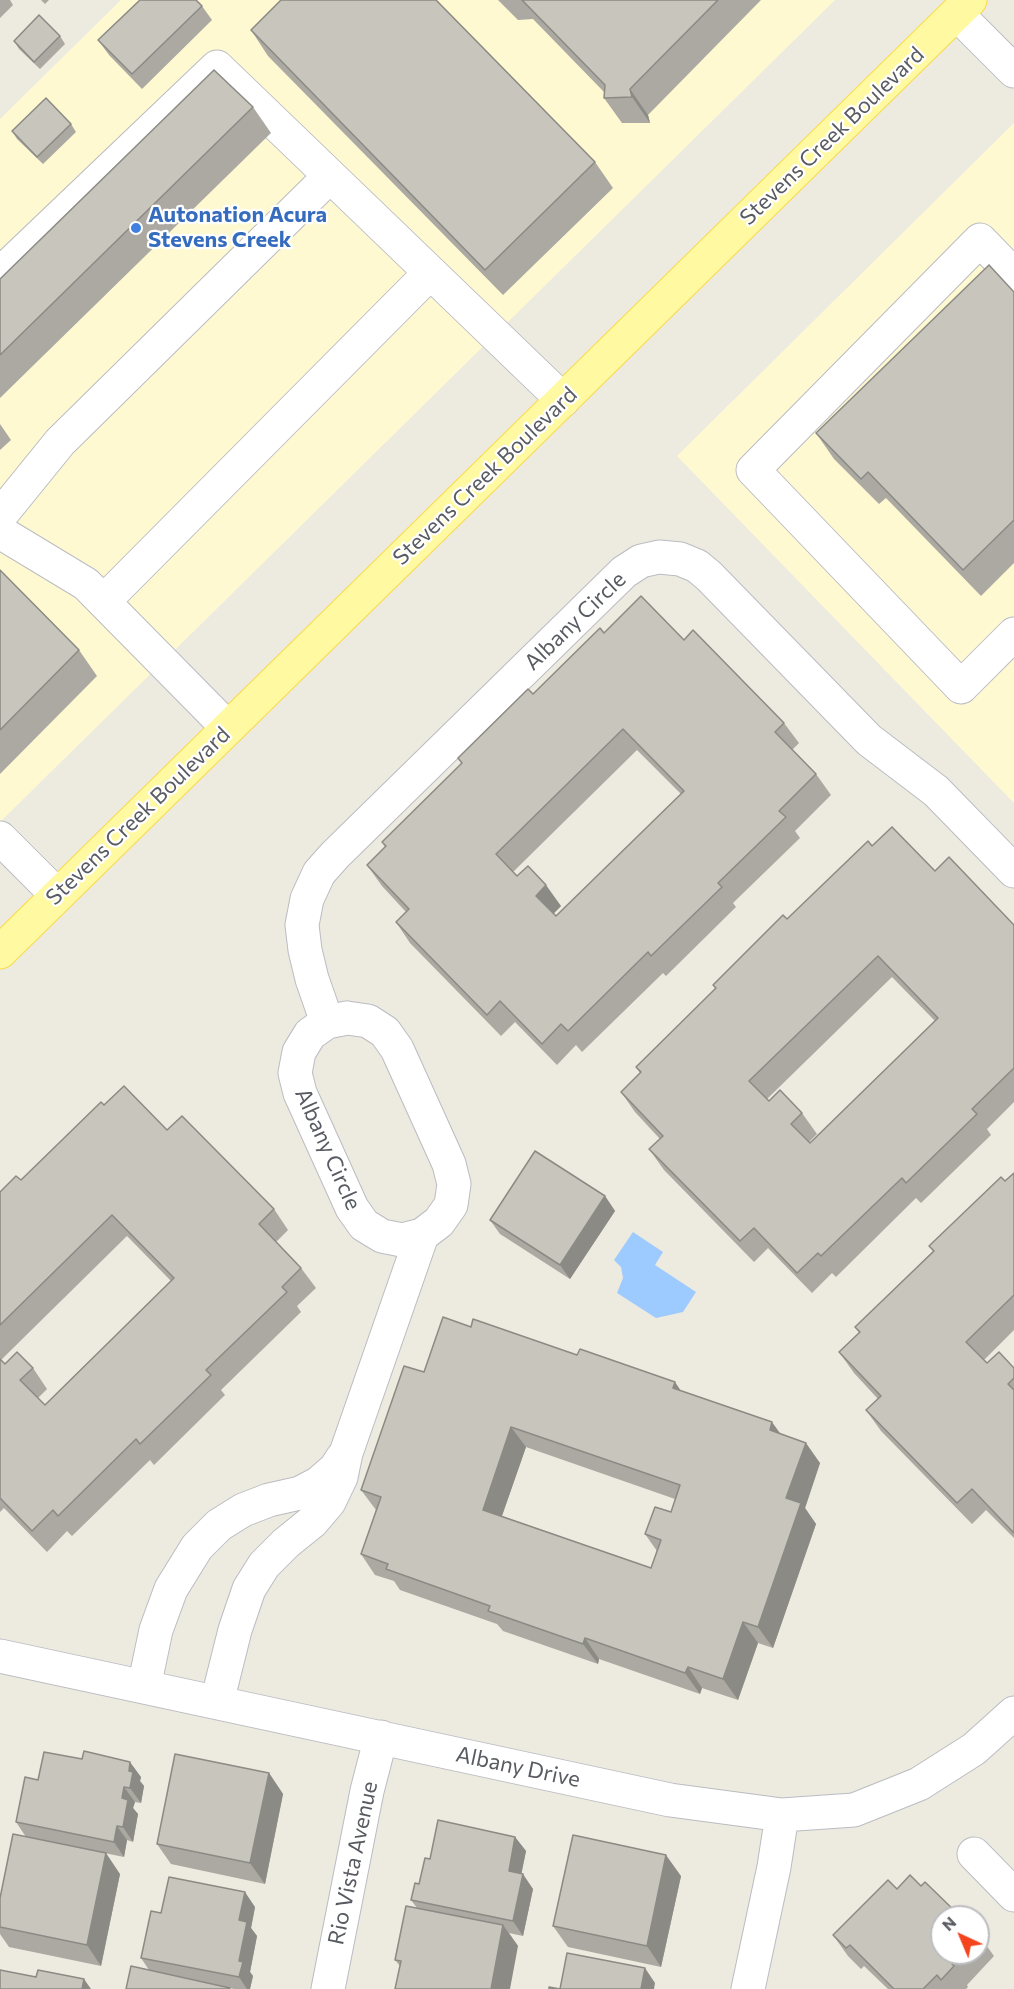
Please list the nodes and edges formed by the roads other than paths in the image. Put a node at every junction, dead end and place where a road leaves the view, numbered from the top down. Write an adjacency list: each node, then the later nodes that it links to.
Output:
1 (965, 4): 2 (street); 7 (main road, Stevens Creek Boulevard)
2 (1014, 70)
3 (330, 176): 4 (street); 5 (street); 8 (street)
4 (430, 273): 7 (street); 10 (street)
5 (0, 274)
6 (1014, 275): 11 (street)
7 (563, 400): 12 (main road, Stevens Creek Boulevard)
8 (0, 516)
9 (0, 532): 10 (street)
10 (104, 601): 12 (street)
11 (1014, 634)
12 (228, 728): 15 (main road, Stevens Creek Boulevard)
13 (0, 838): 15 (street)
14 (1014, 871): 17 (street, Albany Circle)
15 (57, 895): 16 (main road, Stevens Creek Boulevard)
16 (0, 951)
17 (327, 1022): 18 (street, Albany Circle); 18 (street)
18 (422, 1235): 19 (street)
19 (346, 1454): 20 (street); 21 (street)
20 (254, 1506): 21 (street); 23 (street)
21 (286, 1543): 24 (street)
22 (0, 1656): 23 (street, Albany Drive)
23 (144, 1687): 24 (street, Albany Drive)
24 (217, 1702): 26 (street, Albany Drive)
25 (1014, 1713): 27 (street, Albany Drive)
26 (381, 1737): 27 (street, Albany Drive); 30 (street, Rio Vista Avenue)
27 (782, 1815): 31 (street)
28 (974, 1854): 29 (street)
29 (1014, 1895)
30 (328, 1989)
31 (748, 1989)

